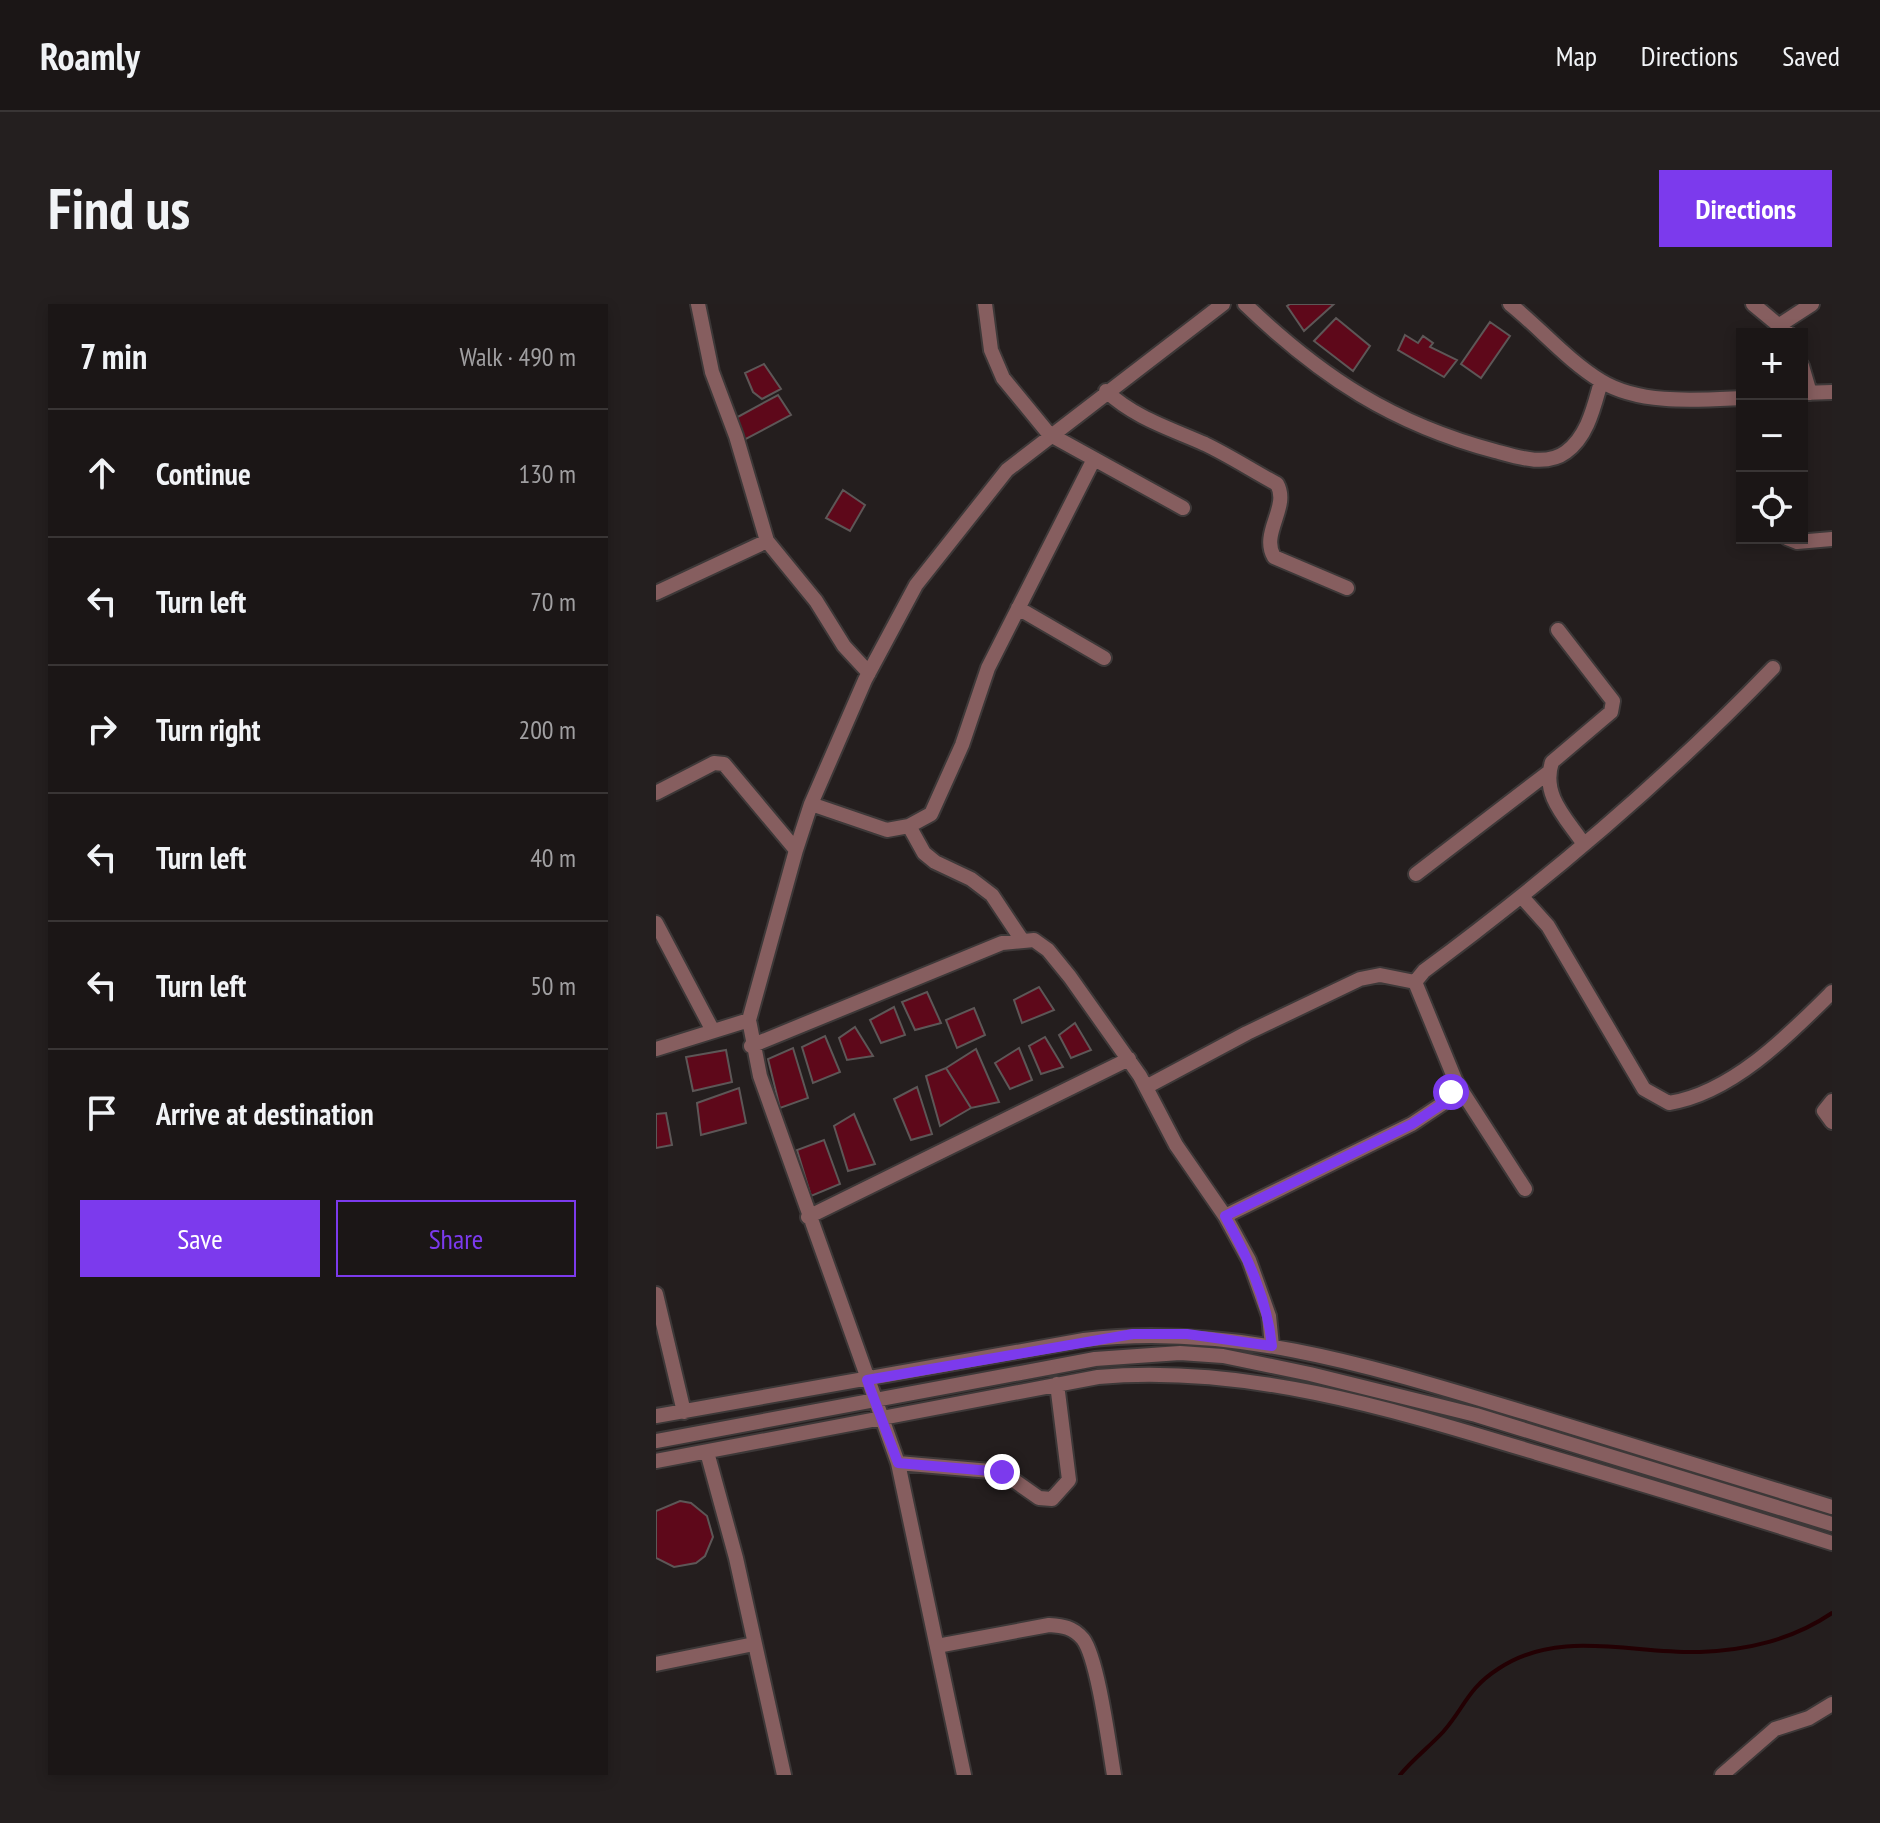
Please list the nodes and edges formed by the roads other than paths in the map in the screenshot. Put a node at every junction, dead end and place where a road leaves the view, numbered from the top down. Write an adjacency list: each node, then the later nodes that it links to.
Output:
1 (698, 304): 19 (street)
2 (985, 304): 15 (street)
3 (1223, 304): 11 (street)
4 (1245, 304): 10 (street)
5 (1510, 304): 10 (street)
6 (1753, 304): 8 (street)
7 (1812, 304): 9 (street)
8 (1781, 328)
9 (1785, 328)
10 (1601, 382): 14 (street)
11 (1106, 391): 15 (street); 21 (street)
12 (1832, 392): 13 (street)
13 (1808, 393)
14 (1736, 398)
15 (1049, 434): 16 (street); 27 (street)
16 (1094, 459): 17 (street); 23 (street)
17 (1183, 508)
18 (1832, 539): 20 (street)
19 (767, 541): 22 (street); 27 (street)
20 (1808, 541)
21 (1347, 588)
22 (656, 593)
23 (1018, 608): 25 (street); 31 (street)
24 (1558, 630): 28 (street)
25 (1104, 658)
26 (1773, 668): 32 (street)
27 (869, 673): 30 (street)
28 (1549, 772): 32 (street); 34 (street)
29 (656, 793): 33 (street)
30 (811, 804): 31 (street); 33 (street)
31 (909, 826): 37 (street)
32 (1583, 843): 35 (street)
33 (796, 850): 40 (street)
34 (1416, 874)
35 (1522, 897): 38 (street); 39 (street)
36 (656, 923): 41 (street)
37 (1022, 940): 42 (street); 44 (street)
38 (1415, 982): 45 (street); 46 (street)
39 (1832, 992)
40 (749, 1020): 41 (street); 42 (street)
41 (713, 1031): 43 (street)
42 (751, 1046): 51 (street)
43 (656, 1049)
44 (1129, 1059): 46 (street); 51 (street)
45 (1456, 1082): 49 (street); 50 (street)
46 (1146, 1087): 50 (street)
47 (1832, 1101): 48 (street)
48 (1832, 1122)
49 (1525, 1189)
50 (1225, 1216): 53 (street)
51 (808, 1217): 54 (street)
52 (656, 1294): 57 (street)
53 (1272, 1346): 54 (street); 64 (street)
54 (867, 1380): 56 (street); 57 (street)
55 (1057, 1384): 59 (street); 63 (street); 66 (street)
56 (875, 1401): 59 (street); 60 (street); 65 (street)
57 (684, 1412): 58 (street)
58 (656, 1416)
59 (881, 1418): 61 (street); 63 (street)
60 (656, 1441)
61 (707, 1452): 62 (street); 67 (street)
62 (656, 1461)
63 (898, 1463): 68 (street)
64 (1832, 1507)
65 (1832, 1524)
66 (1832, 1543)
67 (754, 1644): 69 (street); 71 (street)
68 (937, 1646): 72 (street); 73 (street)
69 (656, 1664)
70 (1832, 1704): 74 (street)
71 (784, 1775)
72 (964, 1775)
73 (1114, 1775)
74 (1722, 1775)

